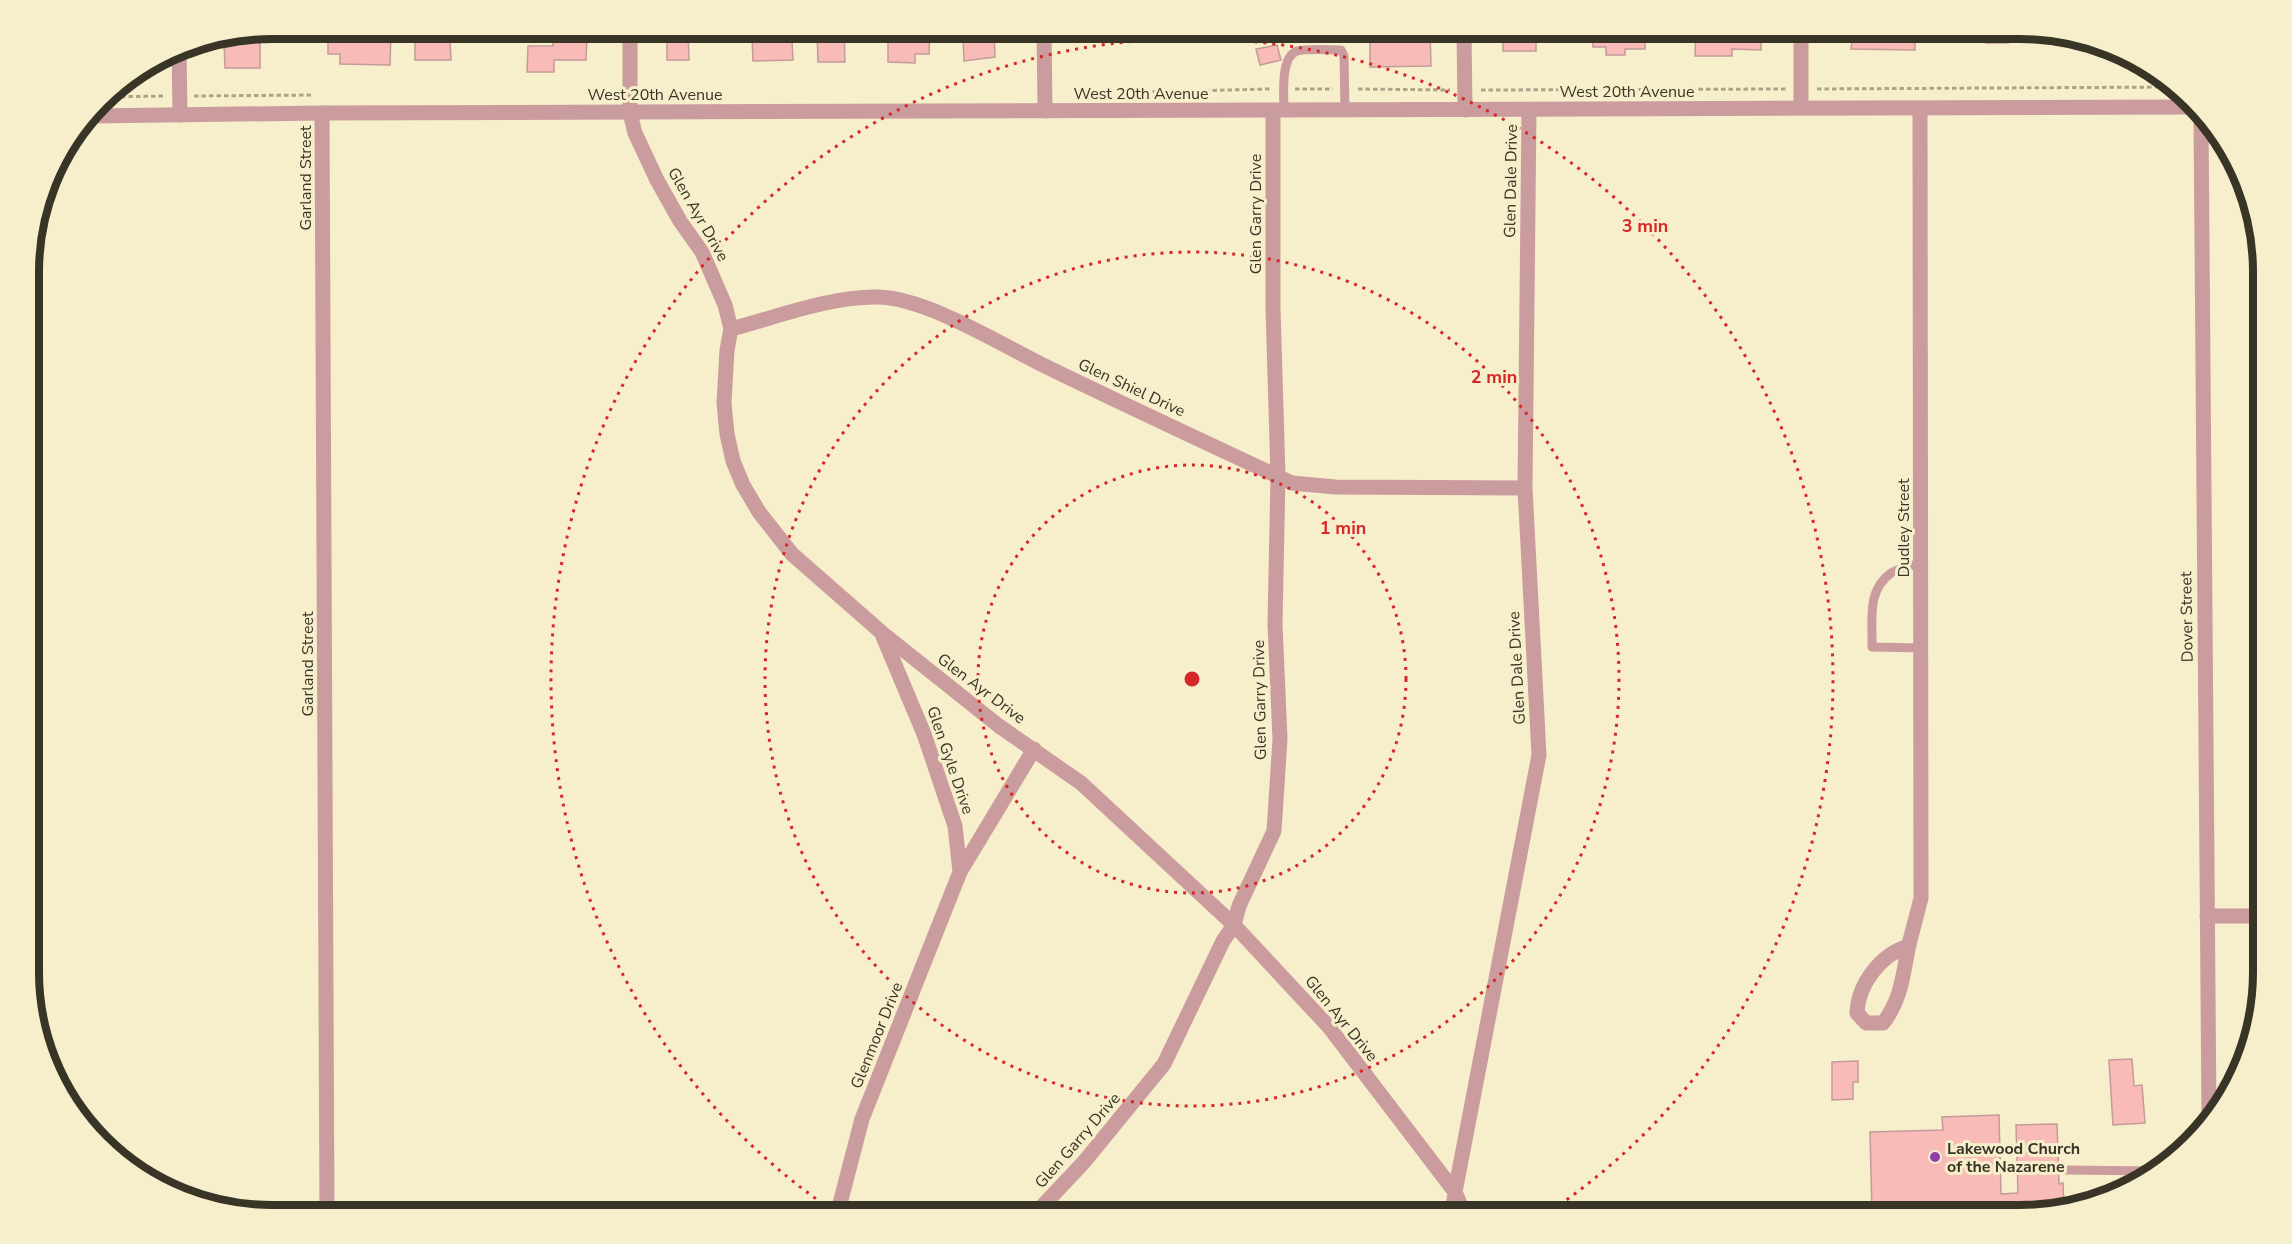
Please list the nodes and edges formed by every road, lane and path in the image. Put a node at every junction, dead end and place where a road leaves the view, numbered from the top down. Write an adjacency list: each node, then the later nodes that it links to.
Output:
1 (630, 39): 15 (street, Glen Ayr Drive)
2 (1044, 39): 13 (street)
3 (1464, 39): 11 (street)
4 (1801, 39): 7 (street)
5 (179, 59): 16 (street)
6 (2185, 107): 8 (street, West 20th Avenue)
7 (1801, 108): 8 (street, West 20th Avenue); 12 (street, West 20th Avenue)
8 (1920, 108): 22 (street, Dudley Street)
9 (1279, 110): 10 (street, West 20th Avenue); 10 (lane); 13 (street, West 20th Avenue); 20 (street, Glen Garry Drive)
10 (1345, 110): 11 (street, West 20th Avenue)
11 (1465, 110): 12 (street, West 20th Avenue)
12 (1529, 110): 21 (street, Glen Dale Drive)
13 (1045, 111): 15 (street, West 20th Avenue)
14 (322, 113): 15 (street, West 20th Avenue); 16 (street, West 20th Avenue); 35 (street, Garland Street)
15 (630, 113): 19 (street, Glen Ayr Drive)
16 (180, 115): 17 (street, West 20th Avenue)
17 (99, 116)
18 (2201, 125): 27 (street, Dover Street)
19 (731, 328): 20 (street, Glen Shiel Drive); 23 (street, Glen Ayr Drive)
20 (1278, 476): 21 (street, Glen Shiel Drive); 29 (street, Glen Garry Drive)
21 (1525, 488): 34 (street, Glen Dale Drive)
22 (1922, 563): 24 (street, Dudley Street); 24 (lane)
23 (881, 632): 25 (street, Glen Ayr Drive); 26 (street, Glen Gyle Drive)
24 (1922, 648): 30 (street, Dudley Street)
25 (1034, 750): 26 (street, Glen Gyle Drive); 29 (street, Glen Ayr Drive)
26 (960, 872): 36 (street, Glenmoor Drive)
27 (2207, 916): 28 (street); 31 (street, Dover Street)
28 (2253, 916)
29 (1234, 925): 34 (street, Glen Ayr Drive); 37 (street, Glen Garry Drive)
30 (1909, 946): 30 (street, Dudley Street)
31 (2209, 1108)
32 (2066, 1170): 33 (lane)
33 (2141, 1171)
34 (1455, 1192): 38 (street, Glen Dale Drive); 39 (street, Glen Ayr Drive)
35 (327, 1205)
36 (840, 1205)
37 (1043, 1205)
38 (1453, 1205)
39 (1461, 1205)

